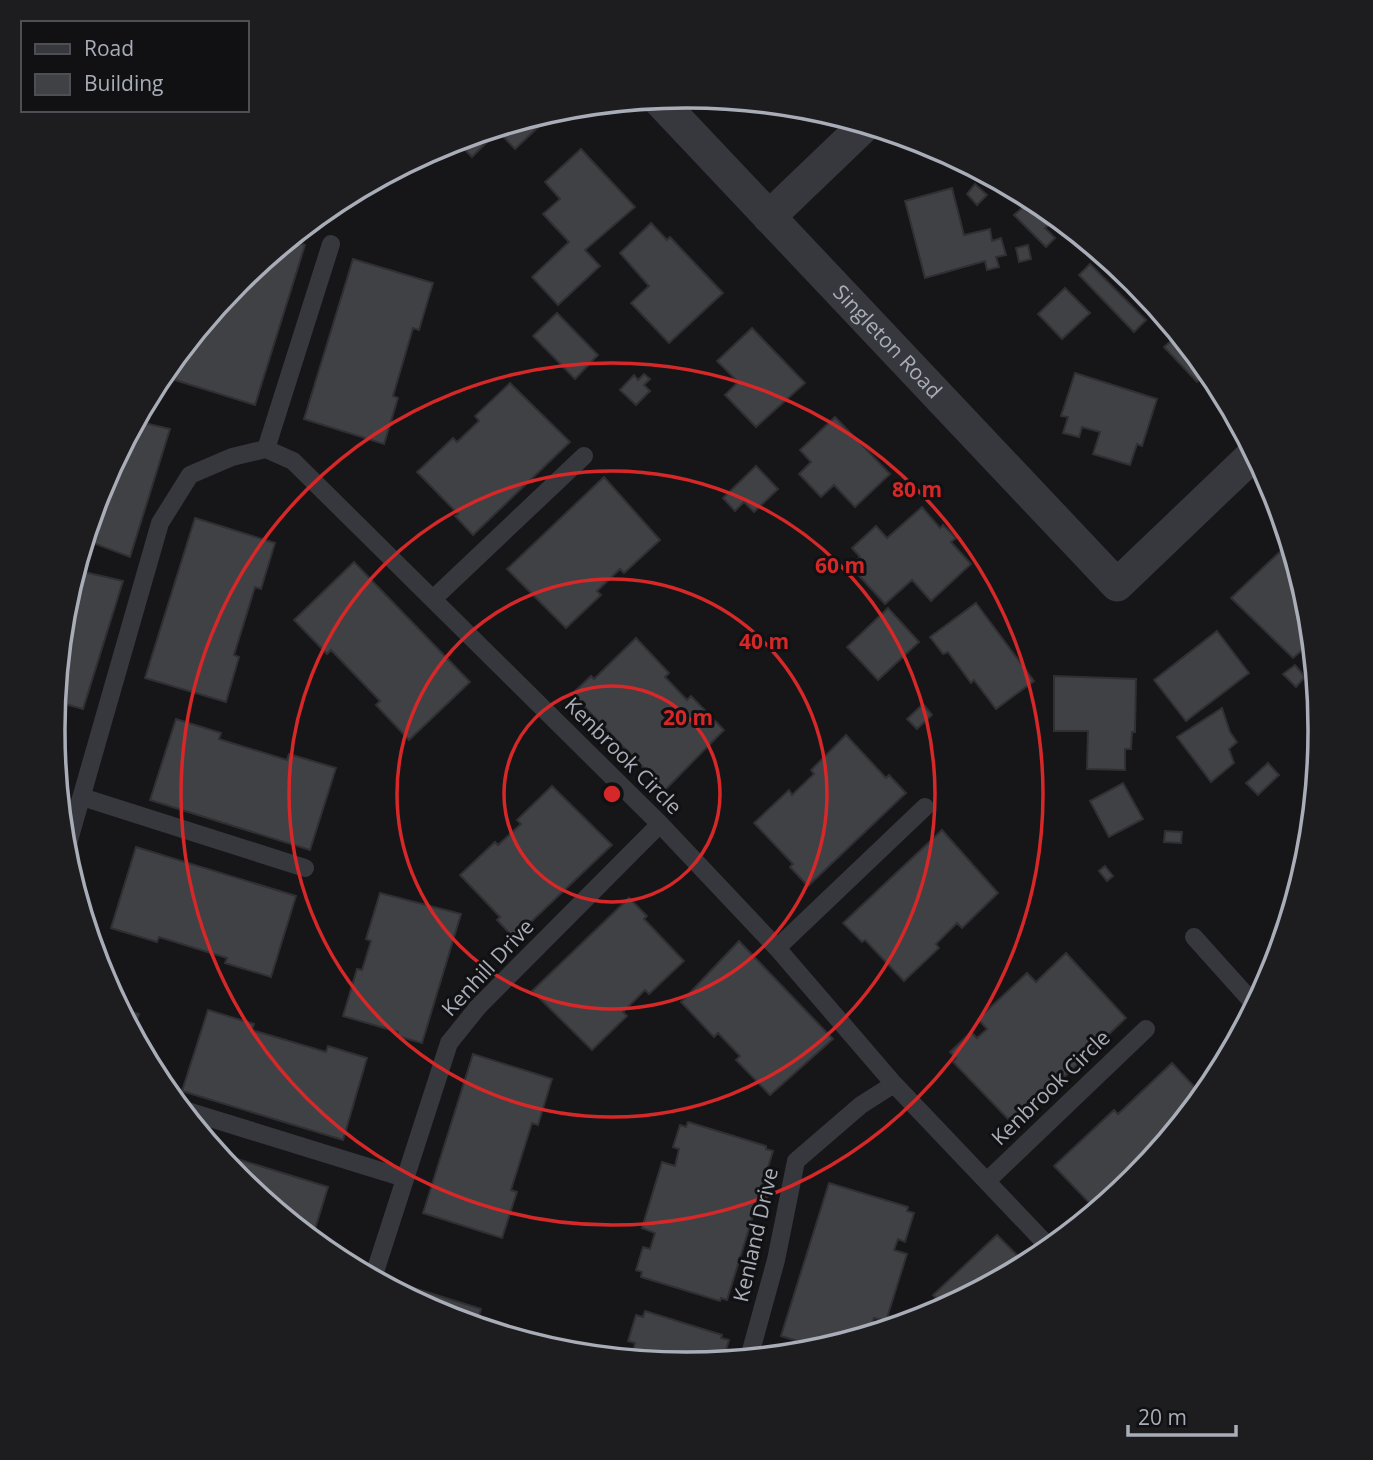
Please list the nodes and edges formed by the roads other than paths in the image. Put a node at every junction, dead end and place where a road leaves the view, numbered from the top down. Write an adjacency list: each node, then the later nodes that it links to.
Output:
1 (667, 109): 3 (street, Singleton Road)
2 (857, 132): 3 (street)
3 (769, 217): 7 (street, Singleton Road)
4 (331, 244): 5 (lane)
5 (266, 449): 8 (lane, Kenbrook Circle); 9 (lane)
6 (584, 456): 8 (lane)
7 (1247, 461)
8 (433, 599): 11 (lane, Kenbrook Circle)
9 (82, 797): 12 (lane); 13 (lane)
10 (925, 807): 15 (lane)
11 (660, 824): 15 (lane, Kenbrook Circle); 20 (lane, Kenhill Drive)
12 (73, 827)
13 (305, 867)
14 (1194, 937): 16 (lane)
15 (777, 948): 18 (lane, Kenbrook Circle)
16 (1248, 997)
17 (1146, 1029): 21 (lane, Kenbrook Circle)
18 (894, 1084): 21 (lane, Kenbrook Circle); 24 (lane, Kenland Drive)
19 (198, 1114): 20 (lane)
20 (404, 1178): 23 (lane, Kenhill Drive)
21 (987, 1181): 22 (lane, Kenbrook Circle)
22 (1042, 1240)
23 (376, 1268)
24 (752, 1348)

